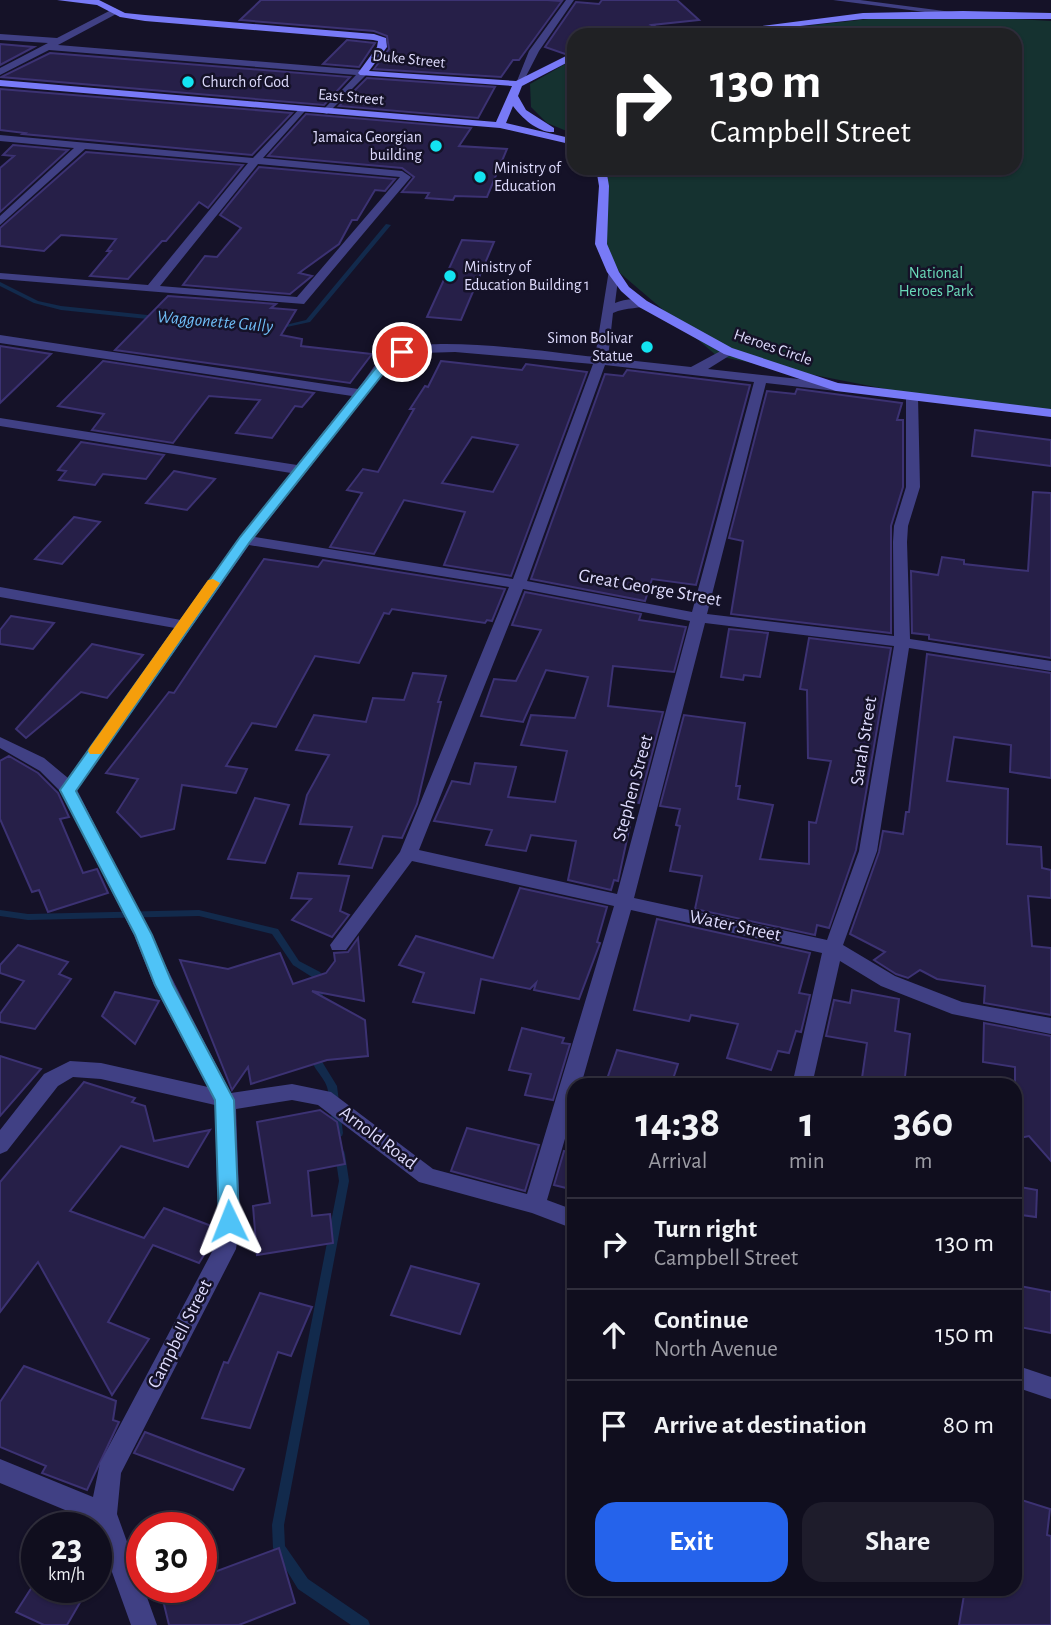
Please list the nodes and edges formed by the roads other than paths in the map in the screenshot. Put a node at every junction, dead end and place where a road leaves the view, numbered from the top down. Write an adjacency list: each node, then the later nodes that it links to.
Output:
1 (61, 0): 4 (main road, Duke Street)
2 (570, 0): 14 (street)
3 (837, 0): 5 (street)
4 (115, 12): 9 (street); 12 (main road, Duke Street)
5 (963, 14): 6 (main road); 7 (main road)
6 (1051, 16)
7 (758, 28)
8 (0, 37): 9 (street)
9 (54, 44): 11 (street); 12 (street)
10 (567, 58): 14 (main road)
11 (0, 72)
12 (363, 73): 14 (main road, Duke Street); 17 (street)
13 (0, 83): 16 (main road, East Street)
14 (518, 83): 15 (main road)
15 (513, 96): 18 (main road); 20 (main road)
16 (302, 109): 17 (main road, East Street); 23 (street)
17 (327, 111): 18 (main road, East Street)
18 (500, 125): 21 (main road, East Street)
19 (0, 138): 22 (street)
20 (567, 139)
21 (567, 140)
22 (83, 144): 23 (street); 25 (street)
23 (256, 160): 28 (street); 28 (street)
24 (602, 175): 26 (main road, Heroes Circle)
25 (0, 222)
26 (613, 272): 29 (main road, Heroes Circle); 30 (street)
27 (0, 276): 28 (street)
28 (152, 288)
29 (643, 304): 30 (street); 32 (main road, Heroes Circle)
30 (608, 311): 33 (street)
31 (0, 339): 37 (street)
32 (727, 351): 34 (street); 36 (main road, Heroes Circle)
33 (601, 360): 34 (street); 37 (street); 43 (street)
34 (690, 371): 35 (street)
35 (761, 379): 36 (street); 45 (street, Stephen Street)
36 (836, 387): 38 (main road, Heroes Circle)
37 (362, 394): 41 (street)
38 (912, 397): 39 (main road, Heroes Circle); 47 (street, Sarah Street)
39 (1051, 413)
40 (0, 422): 41 (street)
41 (300, 470): 42 (street)
42 (244, 540): 43 (street, Great George Street); 46 (street)
43 (518, 584): 45 (street, Great George Street); 51 (street)
44 (0, 592): 46 (street)
45 (701, 618): 47 (street, Great George Street); 52 (street, Stephen Street)
46 (183, 625): 50 (street)
47 (902, 642): 48 (street, Great George Street); 54 (street, Sarah Street)
48 (1051, 666)
49 (0, 743): 50 (street, Campbell Street)
50 (68, 790): 59 (street, Campbell Street)
51 (408, 854): 52 (street, Water Street); 53 (street)
52 (624, 902): 54 (street, Water Street); 56 (street, Stephen Street)
53 (339, 945)
54 (833, 948): 55 (street, Water Street); 57 (street, Sarah Street)
55 (1051, 1026)
56 (572, 1078)
57 (804, 1078)
58 (567, 1096): 61 (street, Stephen Street)
59 (225, 1100): 60 (street, Arnold Road); 61 (street, Arnold Road); 67 (street, Campbell Street)
60 (0, 1144)
61 (535, 1205): 62 (street, Arnold Road)
62 (567, 1217)
63 (1022, 1378): 64 (street)
64 (1051, 1388)
65 (0, 1471): 66 (street)
66 (99, 1512)
67 (104, 1512)
68 (112, 1536): 69 (street, Campbell Street)
69 (144, 1625)

